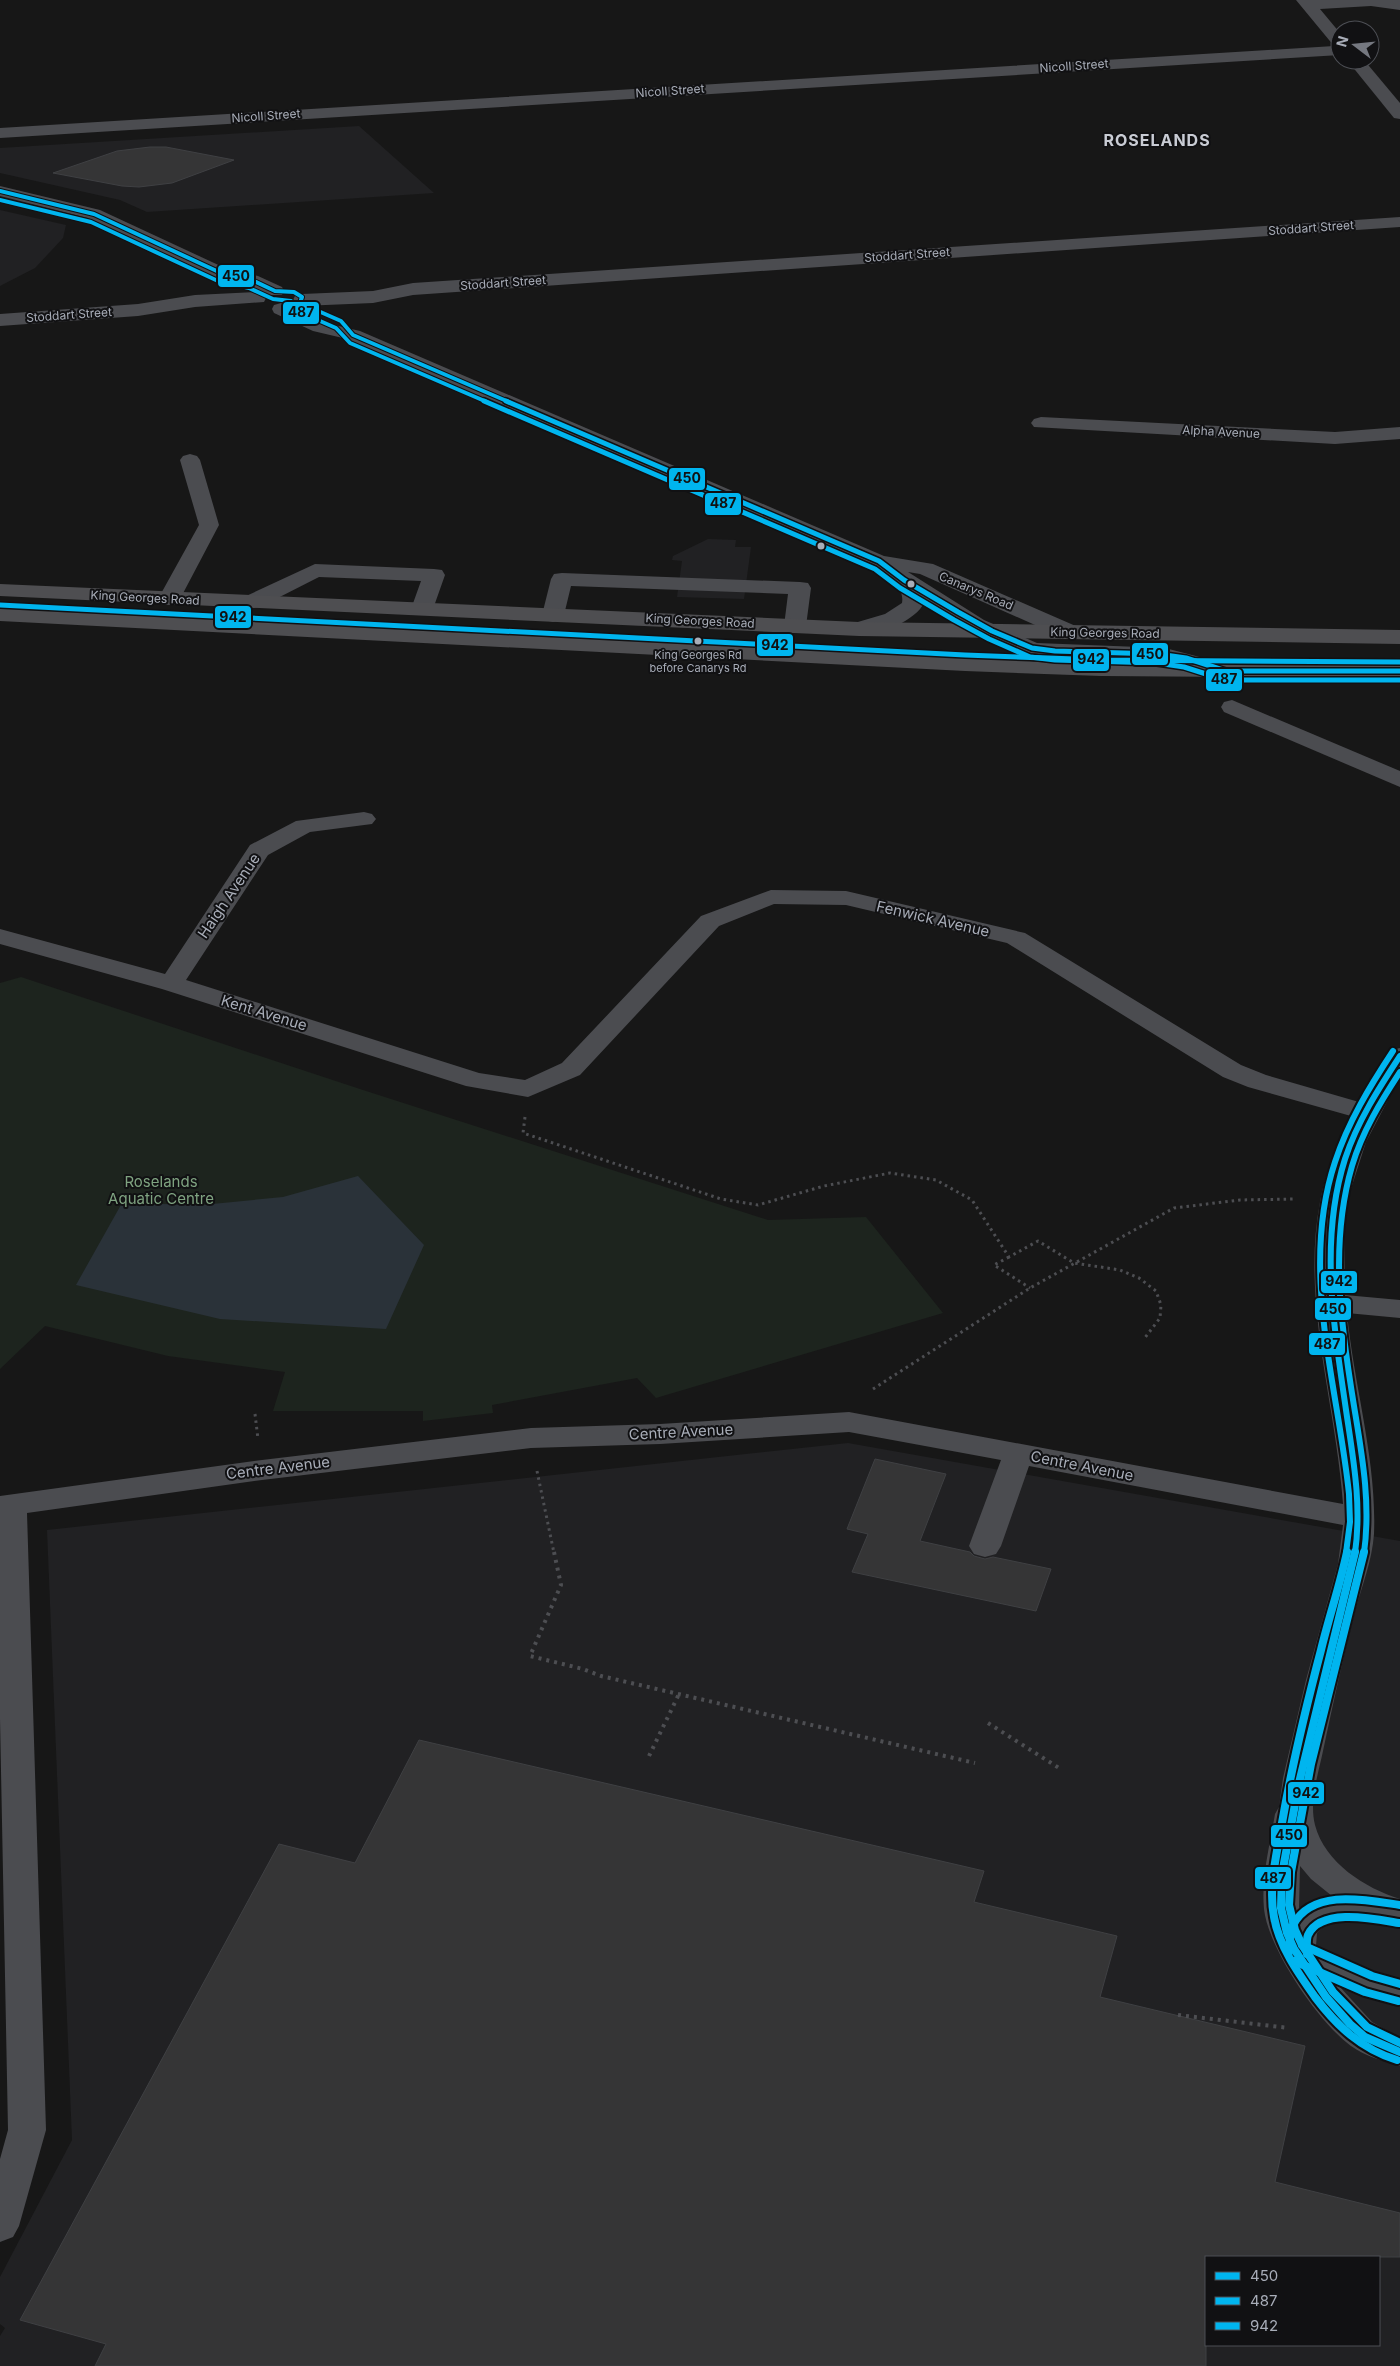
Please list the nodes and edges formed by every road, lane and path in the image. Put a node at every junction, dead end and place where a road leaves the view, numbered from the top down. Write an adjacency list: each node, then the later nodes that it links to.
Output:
1 (1306, 2): 2 (street); 3 (street)
2 (1400, 5)
3 (1330, 31)
4 (1330, 51): 7 (street, Nicoll Street)
5 (1363, 70): 6 (street)
6 (1400, 114)
7 (0, 133)
8 (0, 191): 10 (street)
9 (1400, 222): 11 (street, Stoddart Street)
10 (221, 273): 13 (street); 15 (street, Stoddart Street)
11 (413, 289): 12 (street, Stoddart Street); 14 (street, Stoddart Street)
12 (372, 297): 14 (street, Stoddart Street); 18 (street, Stoddart Street)
13 (263, 298): 14 (street); 15 (street, Stoddart Street); 16 (street); 17 (street, Stoddart Street)
14 (299, 298): 16 (street); 18 (street, Canarys Road)
15 (195, 301): 17 (street, Stoddart Street)
16 (281, 309): 20 (street, Canarys Road)
17 (138, 310): 19 (street, Stoddart Street)
18 (331, 316): 20 (street, Canarys Road)
19 (0, 320)
20 (353, 335): 24 (street, Canarys Road)
21 (1041, 423): 22 (street, Alpha Avenue)
22 (1400, 433)
23 (190, 460): 27 (street)
24 (879, 561): 25 (street, Canarys Road); 35 (street, Canarys Road)
25 (904, 580): 33 (street, Canarys Road); 34 (street, Canarys Road)
26 (0, 590): 27 (highway, King Georges Road)
27 (169, 599): 28 (highway, King Georges Road)
28 (252, 602): 29 (highway, King Georges Road); 29 (street)
29 (422, 610): 31 (highway, King Georges Road)
30 (0, 614): 37 (highway, King Georges Road)
31 (553, 615): 32 (highway, King Georges Road); 32 (street)
32 (795, 626): 33 (highway, King Georges Road)
33 (859, 628): 34 (highway, King Georges Road)
34 (992, 631): 35 (highway, King Georges Road); 37 (street, Canarys Road)
35 (1070, 632): 36 (highway, King Georges Road)
36 (1400, 637)
37 (1226, 671): 38 (highway, King Georges Road)
38 (1400, 671)
39 (1232, 707): 40 (street)
40 (1400, 780)
41 (364, 820): 43 (street, Haigh Avenue)
42 (0, 936): 43 (street, Kent Avenue)
43 (171, 984): 45 (street, Kent Avenue)
44 (1400, 1056): 46 (street)
45 (528, 1088): 46 (street, Fenwick Avenue); 48 (path)
46 (1366, 1112): 51 (street)
47 (1293, 1199): 49 (path)
48 (1009, 1257): 49 (path); 50 (path)
49 (1074, 1264): 50 (path); 53 (path)
50 (1030, 1288): 54 (path)
51 (1330, 1303): 52 (street); 58 (street)
52 (1400, 1309)
53 (1144, 1339)
54 (872, 1389)
55 (1018, 1454): 57 (street, Centre Avenue); 58 (street, Centre Avenue); 59 (street)
56 (537, 1470): 60 (path)
57 (6, 1505): 72 (street)
58 (1358, 1517): 65 (street)
59 (985, 1546)
60 (679, 1694): 62 (path); 63 (path)
61 (988, 1723): 64 (path)
62 (649, 1756)
63 (975, 1763)
64 (1059, 1768)
65 (1296, 1798): 66 (street); 67 (street)
66 (1400, 1913): 67 (street)
67 (1298, 1953): 68 (street); 71 (street)
68 (1400, 1993)
69 (1178, 2016): 70 (path)
70 (1290, 2028)
71 (1400, 2052)
72 (0, 2226)

